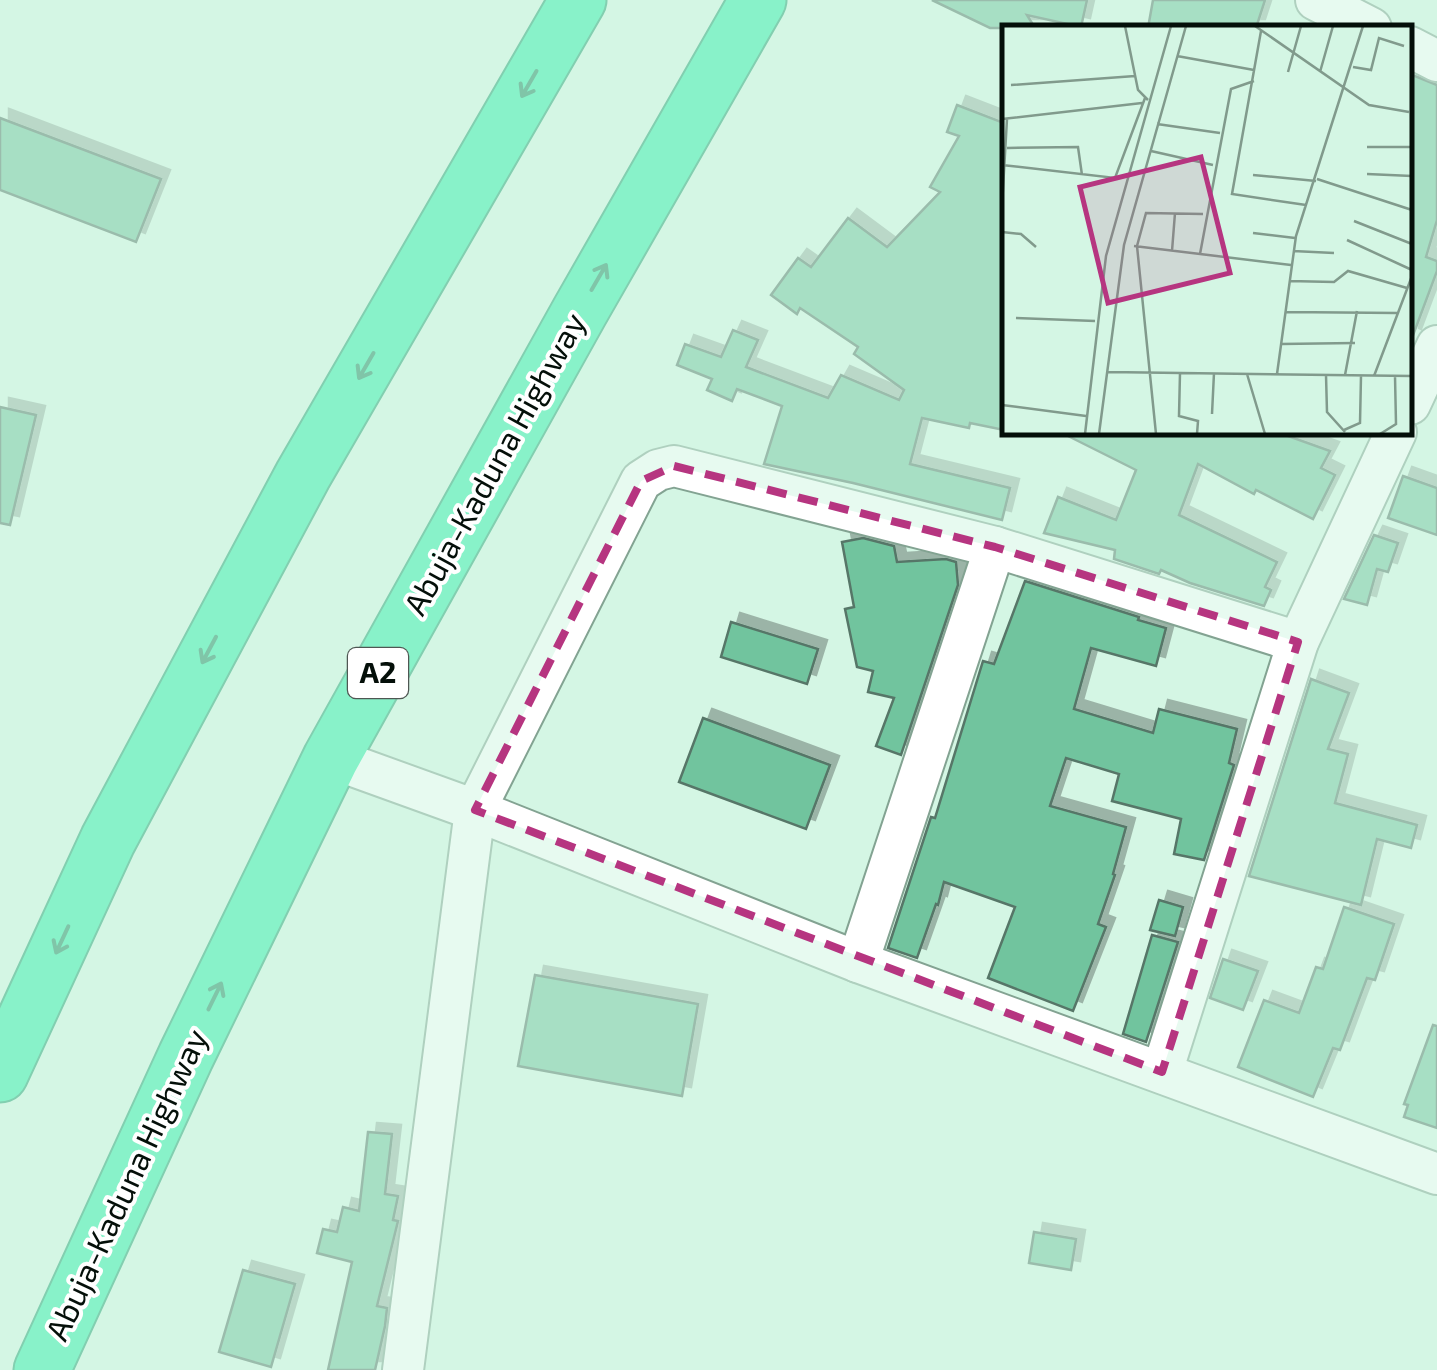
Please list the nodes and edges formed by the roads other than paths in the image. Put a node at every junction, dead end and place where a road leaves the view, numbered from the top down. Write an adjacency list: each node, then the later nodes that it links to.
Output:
1 (578, 0): 16 (highway, one-way to 16)
2 (758, 0): 12 (highway, Abuja-Kaduna Highway / A2, one-way to 2)
3 (1316, 0): 4 (street)
4 (1365, 25)
5 (1412, 48): 6 (street)
6 (1437, 61)
7 (1437, 346): 8 (street)
8 (1412, 400)
9 (1395, 435): 11 (street)
10 (994, 546): 11 (street); 13 (street); 14 (street)
11 (1298, 642): 15 (street)
12 (330, 758): 13 (street); 18 (highway, Abuja-Kaduna Highway / A2, one-way to 12)
13 (475, 810): 14 (street); 19 (street)
14 (858, 962): 15 (street)
15 (1162, 1072): 17 (street)
16 (0, 1074)
17 (1437, 1174)
18 (42, 1370)
19 (403, 1370)

